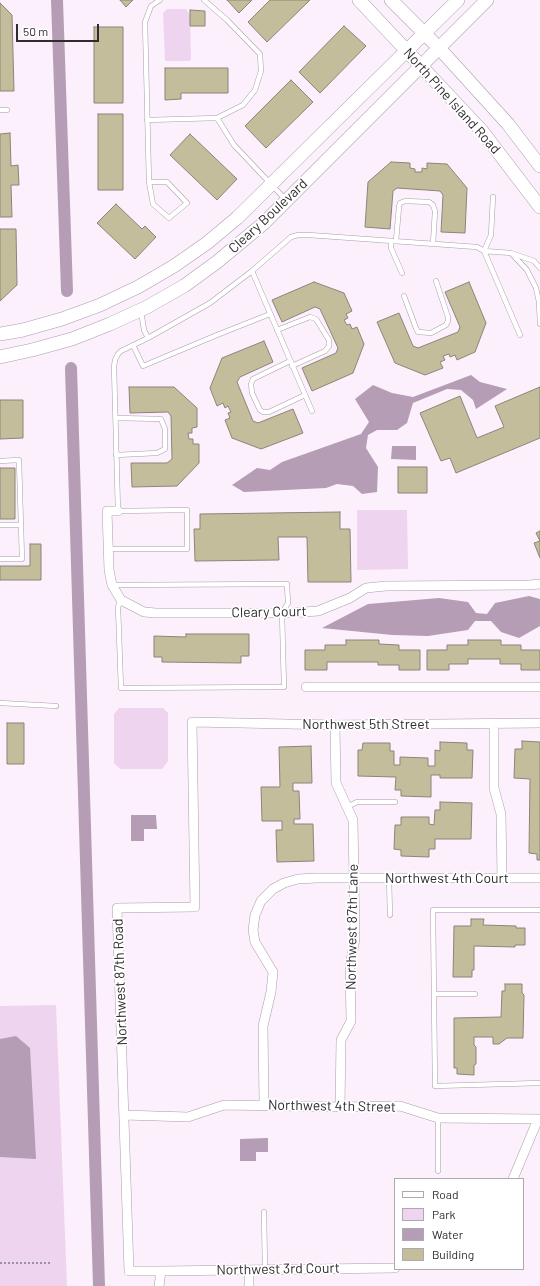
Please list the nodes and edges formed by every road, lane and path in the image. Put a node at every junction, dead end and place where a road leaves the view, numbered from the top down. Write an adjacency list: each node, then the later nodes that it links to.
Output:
1 (160, 0): 14 (lane)
2 (204, 0): 13 (lane)
3 (359, 0): 9 (street, North Pine Island Road)
4 (391, 0): 7 (street, North Pine Island Road)
5 (458, 0): 7 (street, Cleary Boulevard)
6 (488, 0): 8 (street, Cleary Boulevard)
7 (424, 34): 8 (street, North Pine Island Road); 9 (street, Cleary Boulevard)
8 (438, 48): 10 (street, Cleary Boulevard); 15 (street, North Pine Island Road)
9 (407, 50): 10 (street, North Pine Island Road); 17 (street, Cleary Boulevard)
10 (421, 65): 19 (street, Cleary Boulevard); 20 (street, North Pine Island Road)
11 (0, 110): 12 (lane)
12 (7, 110)
13 (218, 118): 14 (lane); 17 (lane)
14 (147, 120): 16 (lane)
15 (540, 166)
16 (149, 182): 16 (lane)
17 (271, 184): 19 (lane); 35 (street, Cleary Boulevard)
18 (493, 197): 24 (lane)
19 (287, 200): 31 (street, Cleary Boulevard)
20 (540, 207)
21 (391, 241): 22 (lane); 27 (lane); 28 (lane)
22 (396, 242): 23 (lane); 23 (lane)
23 (433, 244): 24 (lane)
24 (484, 251): 25 (lane); 36 (lane)
25 (511, 253): 26 (lane); 33 (lane)
26 (540, 268)
27 (252, 271): 32 (lane); 37 (lane)
28 (402, 273)
29 (436, 281): 30 (lane)
30 (404, 296)
31 (138, 311): 37 (lane); 39 (street, Cleary Boulevard)
32 (270, 314): 34 (lane); 38 (lane)
33 (540, 324)
34 (277, 330): 40 (lane); 40 (lane)
35 (0, 334)
36 (520, 335)
37 (148, 338): 38 (lane)
38 (133, 345): 43 (lane)
39 (0, 357)
40 (291, 363): 41 (lane); 41 (lane)
41 (305, 395): 42 (lane)
42 (312, 411)
43 (116, 418): 44 (lane); 44 (lane)
44 (116, 455): 46 (lane)
45 (0, 461): 48 (lane)
46 (118, 511): 49 (street); 49 (lane)
47 (0, 525): 48 (lane)
48 (21, 525): 50 (lane)
49 (109, 549): 52 (street)
50 (0, 559)
51 (540, 584): 54 (street, Cleary Court)
52 (112, 585): 53 (street); 54 (lane)
53 (121, 600): 54 (street, Cleary Court); 54 (lane)
54 (282, 613)
55 (306, 687): 56 (street)
56 (540, 687)
57 (0, 703): 58 (lane)
58 (56, 706)
59 (192, 722): 62 (street, Northwest 5th Street); 76 (street, Northwest 87th Road)
60 (494, 723): 61 (street, Northwest 5th Street); 62 (street, Northwest 5th Street); 67 (street)
61 (540, 723)
62 (334, 725): 64 (street, Northwest 87th Lane)
63 (395, 802): 64 (lane)
64 (347, 807): 65 (street, Northwest 87th Lane)
65 (354, 878): 66 (street, Northwest 4th Court); 74 (street, Northwest 4th Court); 75 (street, Northwest 87th Lane)
66 (389, 878): 67 (street, Northwest 4th Court); 70 (lane)
67 (502, 878): 68 (street, Northwest 4th Court)
68 (540, 878)
69 (540, 910): 71 (lane)
70 (390, 915)
71 (434, 994): 72 (lane); 73 (lane)
72 (475, 994)
73 (540, 1083)
74 (264, 1105): 75 (street, Northwest 4th Street); 76 (street, Northwest 4th Street)
75 (340, 1107): 77 (street, Northwest 4th Street)
76 (124, 1115): 87 (street, Northwest 87th Road)
77 (438, 1118): 78 (street, Northwest 4th Street); 79 (lane)
78 (539, 1119): 80 (street)
79 (438, 1171)
80 (513, 1178)
81 (264, 1212): 86 (lane)
82 (0, 1263): 83 (path)
83 (52, 1263)
84 (394, 1268): 86 (street, Northwest 3rd Court)
85 (249, 1270): 86 (street, Northwest 3rd Court); 87 (street, Northwest 3rd Court); 89 (street)
86 (264, 1270)
87 (161, 1271): 88 (street)
88 (159, 1286)
89 (250, 1286)

